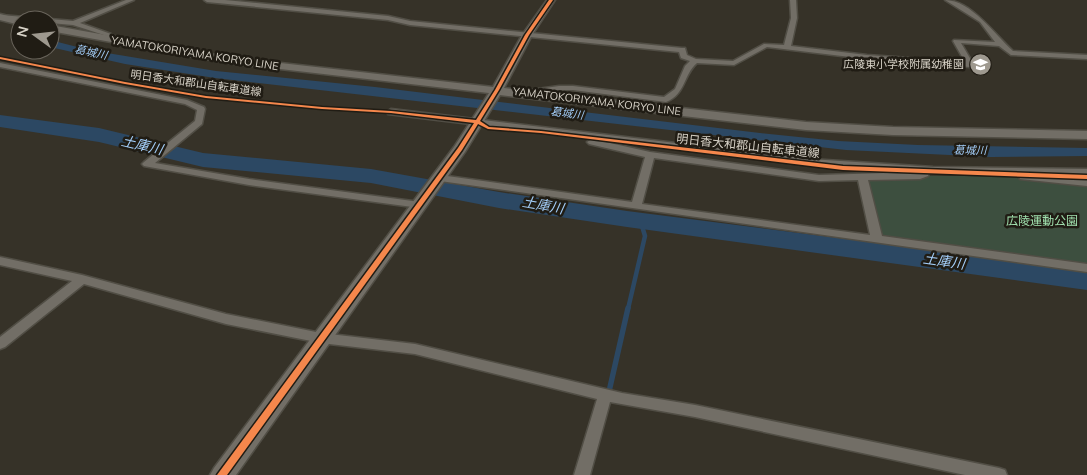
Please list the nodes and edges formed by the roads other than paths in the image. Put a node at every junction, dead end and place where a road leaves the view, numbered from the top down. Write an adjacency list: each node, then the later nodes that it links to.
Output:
1 (131, 0): 7 (street)
2 (207, 0): 9 (street)
3 (550, 0): 9 (street)
4 (793, 0): 12 (street)
5 (948, 0): 11 (street)
6 (60, 22): 7 (street)
7 (74, 23): 10 (street)
8 (60, 30): 10 (main road, YAMATOKORIYAMA KORYO LINE)
9 (527, 35): 14 (street); 16 (street)
10 (123, 43): 16 (main road, YAMATOKORIYAMA KORYO LINE)
11 (1001, 44): 12 (street); 13 (street)
12 (787, 47): 14 (street)
13 (1087, 57)
14 (695, 61): 17 (street)
15 (0, 65): 29 (street)
16 (497, 90): 17 (main road, YAMATOKORIYAMA KORYO LINE); 19 (main road)
17 (527, 93): 21 (main road, YAMATOKORIYAMA KORYO LINE)
18 (391, 112): 19 (street)
19 (477, 122): 20 (street); 27 (main road)
20 (556, 131): 22 (street); 23 (street)
21 (1087, 135)
22 (650, 155): 26 (street); 30 (street)
23 (933, 170): 24 (street); 26 (street)
24 (1013, 171): 25 (street); 28 (street)
25 (1087, 172)
26 (862, 177): 31 (street)
27 (440, 178): 29 (main road); 30 (street)
28 (1087, 183)
29 (420, 205): 35 (main road)
30 (636, 206): 31 (street)
31 (877, 240): 33 (street)
32 (0, 261): 34 (street)
33 (1087, 268)
34 (82, 279): 35 (street); 36 (street)
35 (321, 338): 37 (street); 38 (main road)
36 (0, 344)
37 (606, 395): 39 (street); 40 (street)
38 (222, 475)
39 (582, 475)
40 (999, 475)

